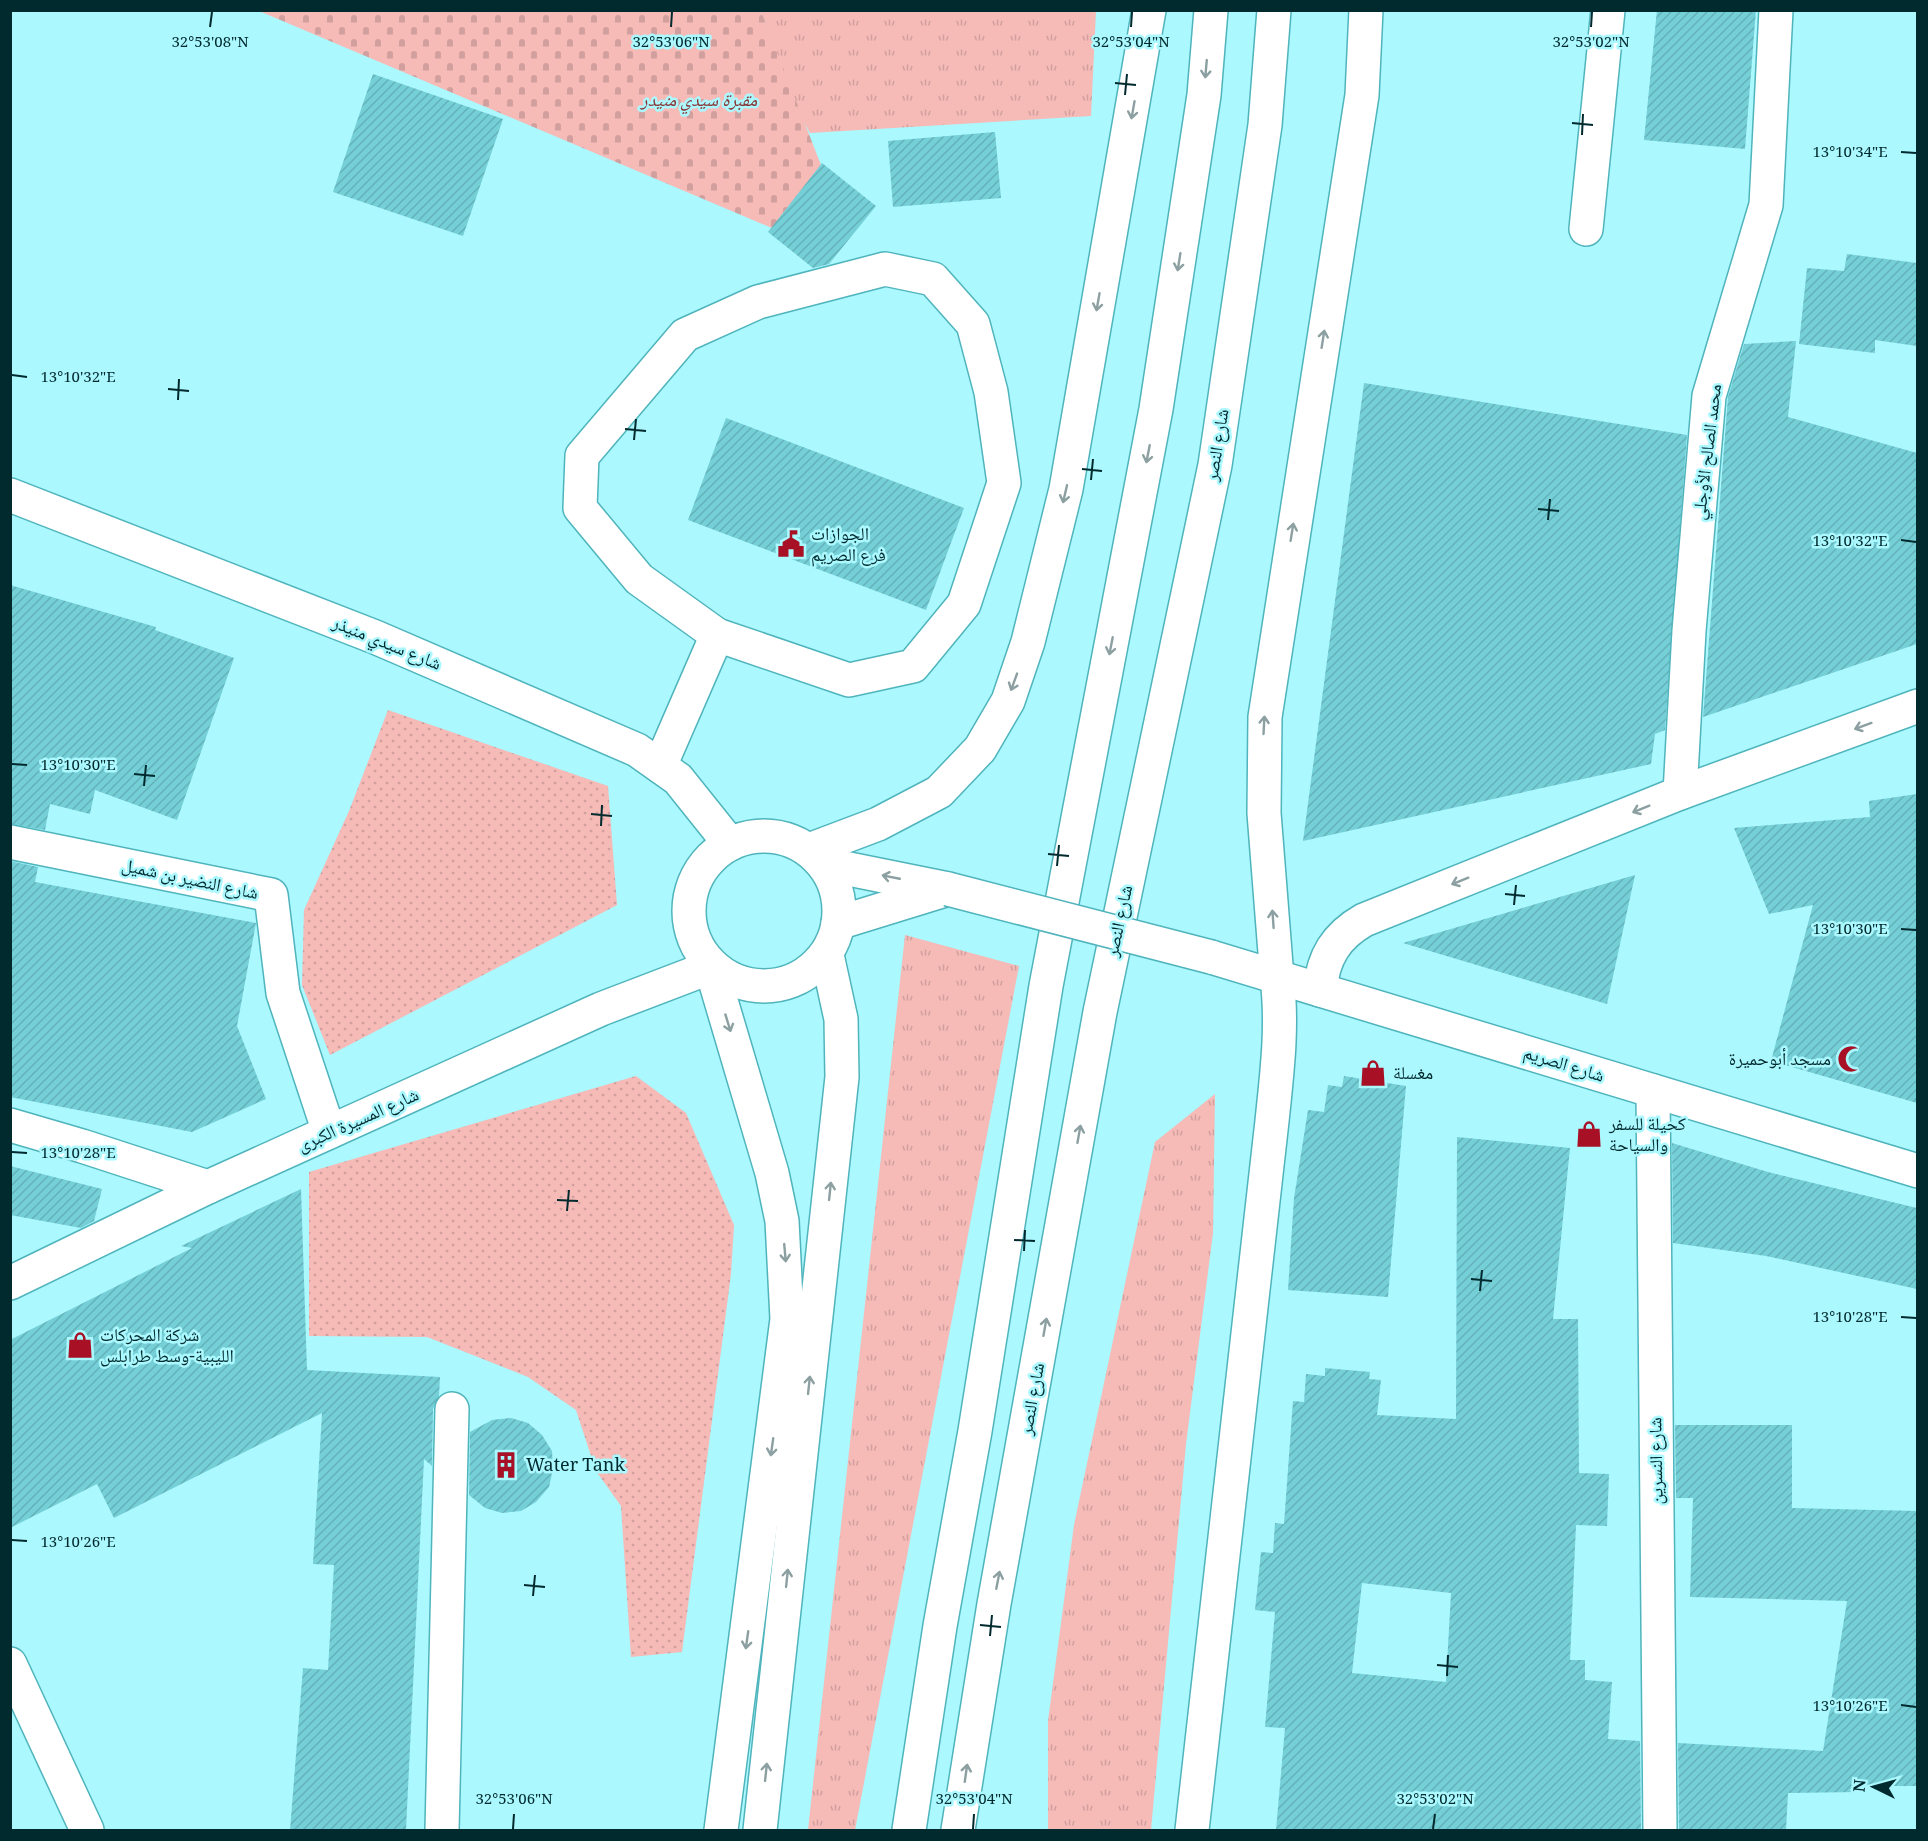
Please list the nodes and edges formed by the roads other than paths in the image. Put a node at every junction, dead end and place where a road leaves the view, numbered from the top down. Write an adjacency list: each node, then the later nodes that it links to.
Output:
1 (1149, 10): 15 (main road, one-way to 15)
2 (1211, 10): 34 (main road, one-way to 34)
3 (1274, 10): 35 (main road, شارع النصر, one-way to 3)
4 (1366, 10): 20 (main road, one-way to 4)
5 (1608, 10): 7 (main road)
6 (1776, 10): 12 (main road, محمد الصالح الأوجلي)
7 (1586, 229)
8 (10, 495): 11 (main road, شارع سيدي منيذر)
9 (717, 635): 9 (main road); 11 (main road)
10 (1917, 706): 12 (main road, one-way to 12)
11 (660, 766): 14 (main road, شارع سيدي منيذر)
12 (1680, 793): 21 (main road, one-way to 21)
13 (10, 842): 24 (main road, شارع النضير بن شميل)
14 (730, 844): 15 (main road); 19 (main road)
15 (817, 857): 16 (main road, شارع الصريم, one-way to 15); 17 (main road)
16 (948, 889): 17 (main road); 20 (main road, شارع الصريم, bridge)
17 (838, 923): 18 (main road)
18 (827, 955): 19 (main road); 33 (main road, one-way to 18)
19 (711, 967): 24 (main road, شارع المسيرة الكبرى); 32 (main road, one-way to 32)
20 (1276, 978): 21 (main road, شارع الصريم); 36 (main road)
21 (1320, 990): 22 (main road, شارع الصريم)
22 (1653, 1091): 25 (main road, شارع الصريم); 37 (main road, شارع النسرين)
23 (10, 1125): 26 (main road)
24 (329, 1132): 26 (main road, شارع المسيرة الكبرى)
25 (1917, 1171)
26 (208, 1187): 27 (main road, شارع المسيرة الكبرى)
27 (10, 1283)
28 (452, 1409): 31 (main road)
29 (10, 1664): 30 (main road)
30 (87, 1830)
31 (442, 1830)
32 (721, 1830)
33 (760, 1830)
34 (909, 1830)
35 (958, 1830)
36 (1192, 1830)
37 (1660, 1830)

